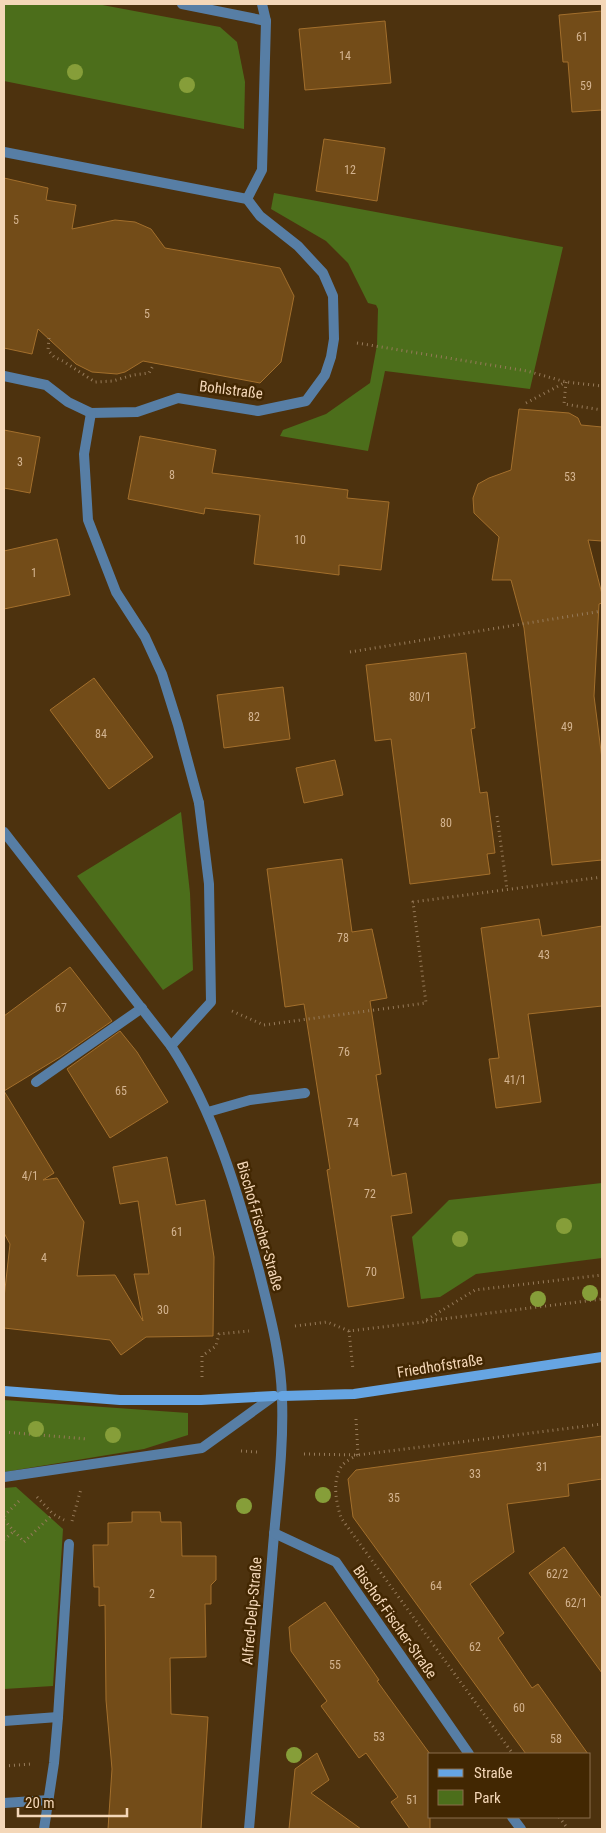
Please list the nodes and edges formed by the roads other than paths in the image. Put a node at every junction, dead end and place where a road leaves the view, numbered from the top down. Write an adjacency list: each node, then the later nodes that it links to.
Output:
1 (182, 4): 3 (street)
2 (262, 4): 3 (street)
3 (266, 21): 5 (street)
4 (4, 152): 5 (street)
5 (247, 199): 7 (street, Bohlstraße)
6 (4, 376): 7 (street)
7 (91, 414): 10 (street)
8 (4, 832): 9 (street, Bischof-Fischer-Straße)
9 (142, 1008): 10 (street, Bischof-Fischer-Straße); 11 (street)
10 (171, 1046): 13 (street, Bischof-Fischer-Straße)
11 (36, 1082)
12 (305, 1092): 13 (street)
13 (208, 1112): 16 (street, Bischof-Fischer-Straße)
14 (602, 1356): 16 (main road, Friedhofstraße)
15 (4, 1391): 16 (main road, Friedhofstraße)
16 (278, 1396): 17 (street); 18 (street, Alfred-Delp-Straße)
17 (4, 1477)
18 (274, 1533): 22 (street, Bischof-Fischer-Straße); 27 (street, Alfred-Delp-Straße)
19 (69, 1544): 20 (street)
20 (58, 1718): 21 (street); 23 (street)
21 (4, 1721)
22 (468, 1753)
23 (50, 1800): 24 (street); 26 (street)
24 (4, 1802)
25 (513, 1818): 28 (street)
26 (44, 1829)
27 (250, 1829)
28 (521, 1829)

